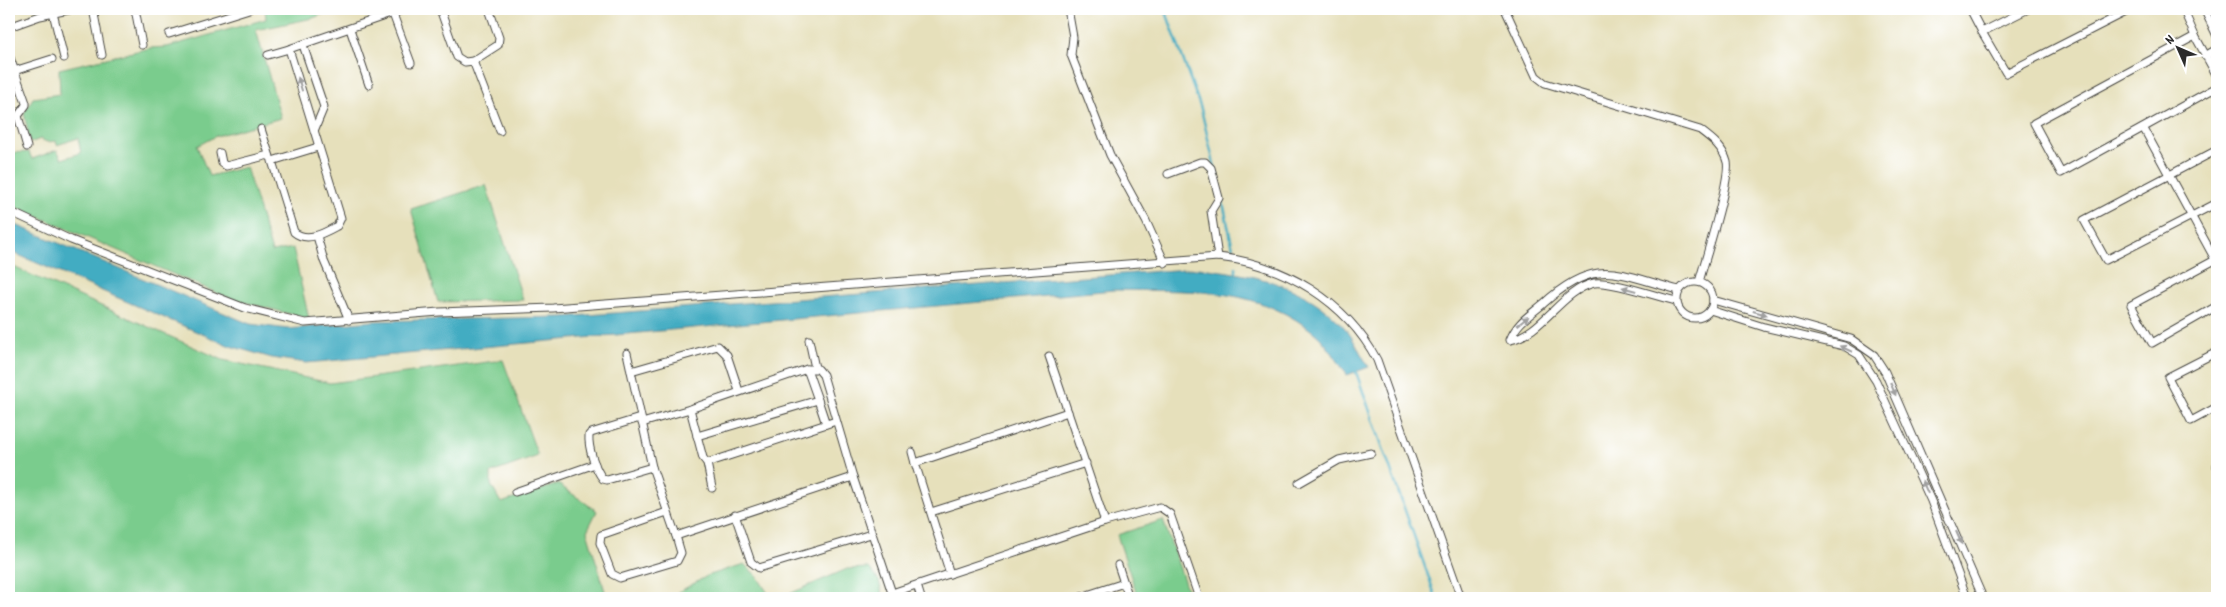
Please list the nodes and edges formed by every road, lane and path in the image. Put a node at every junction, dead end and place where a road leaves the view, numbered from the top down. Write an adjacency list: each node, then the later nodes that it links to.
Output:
1 (73, 9): 15 (street)
2 (93, 9): 27 (street)
3 (135, 9): 23 (street)
4 (249, 9): 20 (street)
5 (406, 9): 16 (street)
6 (440, 9): 33 (street)
7 (488, 9): 33 (street)
8 (1068, 9): 57 (street)
9 (1504, 9): 58 (street)
10 (1970, 9): 19 (street)
11 (2028, 9): 19 (street)
12 (2132, 9): 19 (street)
13 (2184, 9): 21 (street)
14 (2204, 9): 22 (street)
15 (53, 13): 17 (street); 31 (street)
16 (394, 14): 18 (street); 34 (street)
17 (9, 27)
18 (350, 29): 24 (street); 38 (street)
19 (1982, 32)
20 (169, 34)
21 (2194, 36): 30 (street); 41 (street)
22 (2217, 36)
23 (142, 45)
24 (303, 45): 25 (street); 42 (street)
25 (289, 49): 29 (street); 42 (street, one-way to 25)
26 (2217, 49): 30 (street)
27 (102, 54)
28 (9, 55): 36 (street)
29 (268, 55)
30 (2205, 56): 35 (street)
31 (64, 58)
32 (52, 59): 36 (street)
33 (473, 61): 43 (street)
34 (410, 63)
35 (2215, 65): 37 (street)
36 (12, 67): 44 (street)
37 (2217, 76)
38 (369, 85)
39 (2217, 88): 41 (street)
40 (261, 129): 48 (street)
41 (2144, 129): 50 (street)
42 (314, 131): 45 (street)
43 (500, 131)
44 (27, 147)
45 (318, 147): 48 (street); 54 (street)
46 (2217, 150): 50 (street)
47 (220, 153): 48 (street)
48 (271, 158): 54 (street)
49 (1168, 174): 55 (street)
50 (2169, 176): 53 (street); 53 (street)
51 (2217, 203): 53 (street)
52 (9, 211): 64 (street)
53 (2191, 217): 56 (street)
54 (317, 236): 64 (street)
55 (1218, 257): 57 (street); 105 (street)
56 (2216, 262): 62 (street)
57 (1165, 263): 64 (street)
58 (1698, 282): 59 (street); 60 (street)
59 (1679, 290): 61 (street); 61 (street, one-way to 59)
60 (1713, 300): 63 (street); 107 (street, one-way to 107)
61 (1676, 301): 63 (street)
62 (2217, 306)
63 (1710, 310): 106 (street, one-way to 63)
64 (349, 320)
65 (809, 340): 69 (street)
66 (627, 352): 70 (street)
67 (2217, 352): 73 (street)
68 (1049, 356): 75 (street)
69 (811, 369): 71 (street); 72 (street); 76 (street)
70 (631, 371): 71 (street); 77 (street)
71 (739, 392): 74 (street)
72 (818, 400): 78 (street); 79 (street)
73 (2217, 406)
74 (690, 410): 77 (street); 79 (street)
75 (1068, 412): 83 (street); 84 (street)
76 (836, 420): 78 (street); 87 (street)
77 (641, 421): 85 (street); 86 (street)
78 (826, 424): 82 (street)
79 (697, 436): 82 (street)
80 (912, 452): 83 (street)
81 (1370, 453): 88 (street)
82 (707, 463): 89 (street)
83 (915, 463): 92 (street)
84 (1086, 463): 92 (street); 94 (street)
85 (595, 464): 86 (street); 90 (street)
86 (652, 467): 91 (street)
87 (853, 477): 93 (street); 95 (street)
88 (1299, 483)
89 (712, 488)
90 (515, 492)
91 (667, 512): 96 (street); 96 (street)
92 (931, 512): 98 (street)
93 (735, 515): 95 (street); 96 (street)
94 (1105, 522): 98 (street); 104 (street)
95 (871, 534): 100 (street)
96 (676, 536)
97 (1118, 565): 99 (street)
98 (950, 574): 100 (street)
99 (1124, 583): 102 (street); 103 (street)
100 (917, 586): 101 (street)
101 (920, 598)
102 (1078, 598)
103 (1129, 598)
104 (1199, 598)
105 (1461, 598)
106 (1967, 598)
107 (1983, 598)

